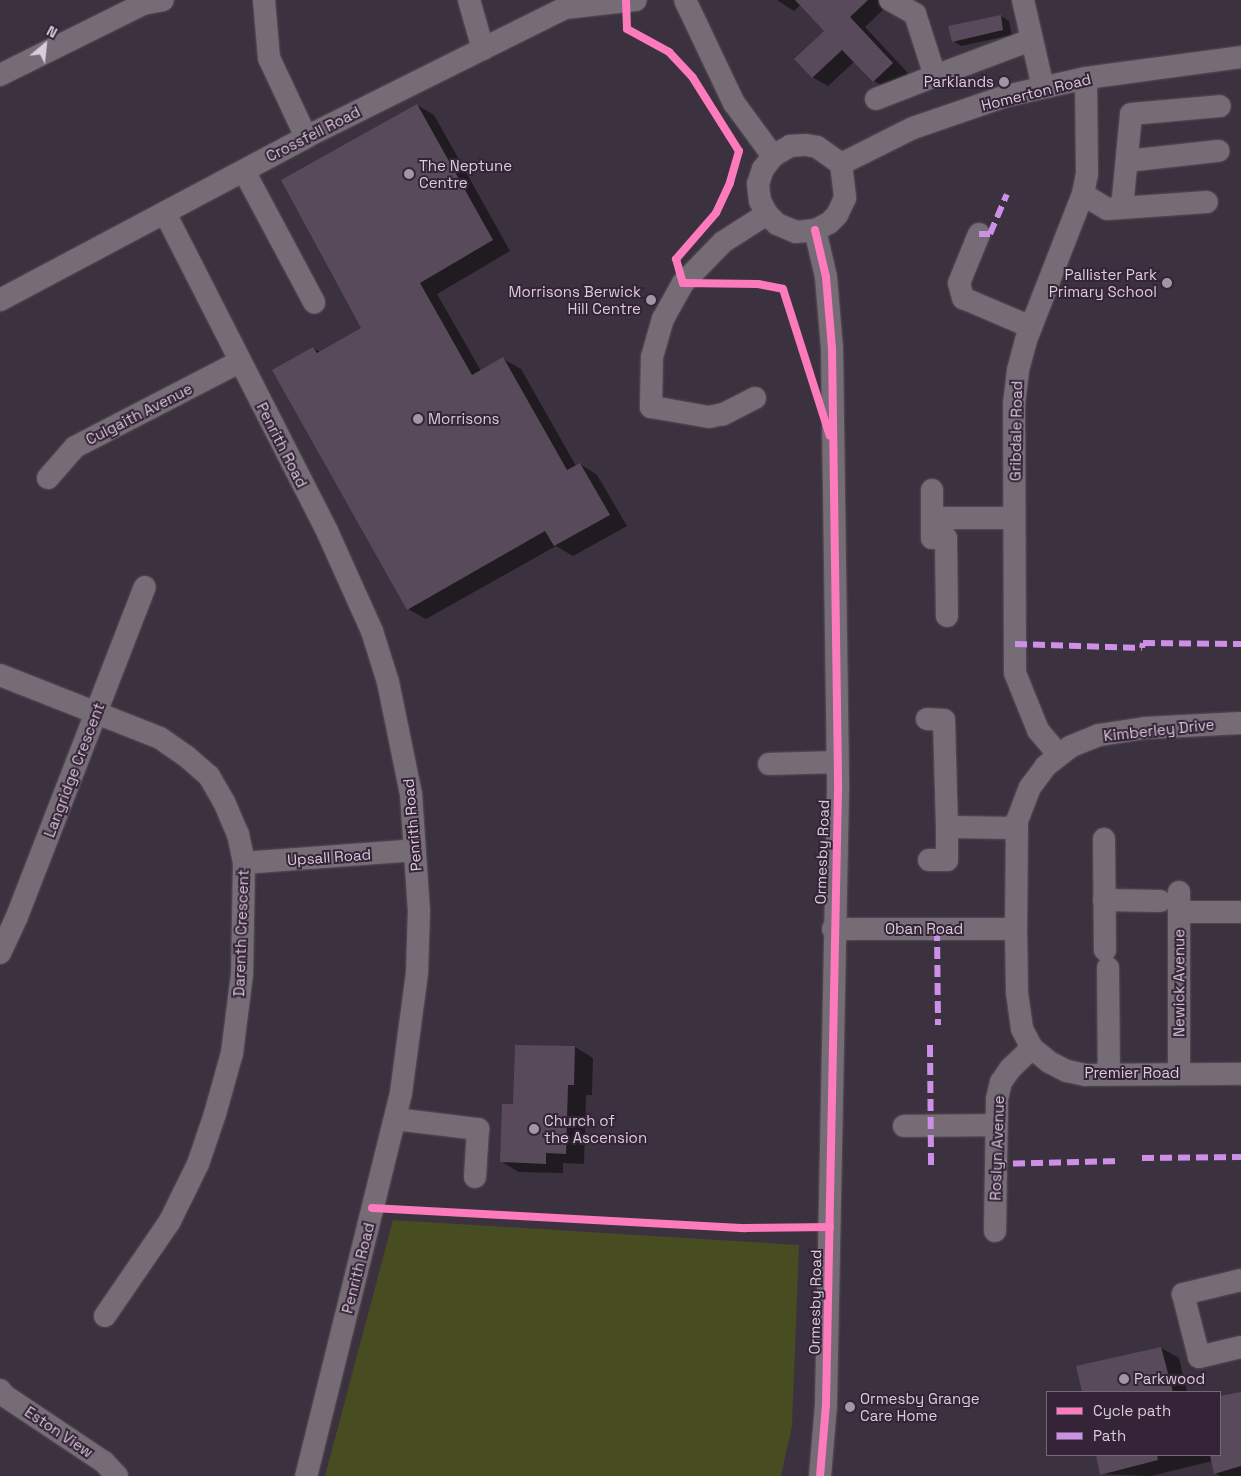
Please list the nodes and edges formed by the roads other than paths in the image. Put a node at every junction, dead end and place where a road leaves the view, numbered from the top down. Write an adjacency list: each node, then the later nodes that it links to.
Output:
1 (163, 0): 11 (street)
2 (264, 0): 17 (street)
3 (469, 0): 9 (street)
4 (636, 0): 9 (street, Crossfell Road)
5 (685, 0): 19 (street)
6 (890, 0): 12 (street)
7 (1024, 0): 8 (street)
8 (1031, 40): 12 (street); 14 (street)
9 (483, 48): 17 (street, Crossfell Road)
10 (1241, 57): 13 (street, Homerton Road)
11 (0, 75)
12 (935, 76): 15 (street)
13 (1086, 78): 14 (street, Homerton Road); 23 (street, Gribdale Road)
14 (1043, 87): 21 (street, Homerton Road)
15 (876, 99)
16 (1220, 106): 20 (street)
17 (306, 137): 22 (street, Crossfell Road)
18 (1218, 151): 20 (street)
19 (773, 156): 21 (street); 27 (street)
20 (1127, 161): 25 (street)
21 (842, 164): 28 (street)
22 (244, 170): 26 (street, Crossfell Road); 31 (street)
23 (1083, 194): 25 (street); 32 (street, Gribdale Road)
24 (1207, 202): 25 (street)
25 (1122, 208)
26 (165, 213): 30 (street, Crossfell Road); 33 (street, Penrith Road)
27 (767, 214): 28 (street); 34 (street)
28 (815, 230): 46 (street, Ormesby Road)
29 (979, 234): 32 (street)
30 (0, 300)
31 (314, 302)
32 (1031, 327): 38 (street, Gribdale Road)
33 (240, 362): 35 (street, Culgaith Avenue); 51 (street, Penrith Road)
34 (755, 398)
35 (48, 478)
36 (932, 490): 37 (street)
37 (932, 518): 38 (street); 40 (street)
38 (1014, 518): 45 (street, Gribdale Road)
39 (145, 587): 42 (street, Langridge Crescent)
40 (947, 616)
41 (0, 675): 42 (street, Darenth Crescent)
42 (96, 713): 53 (street, Darenth Crescent); 59 (street, Langridge Crescent)
43 (927, 719): 48 (street)
44 (1241, 723): 45 (street, Kimberley Drive)
45 (1058, 754): 49 (street, Kimberley Drive)
46 (837, 762): 47 (street); 57 (street, Ormesby Road)
47 (769, 764)
48 (947, 827): 49 (street); 52 (street)
49 (1017, 828): 58 (street, Kimberley Drive)
50 (1104, 839): 54 (street)
51 (415, 850): 53 (street, Upsall Road); 64 (street, Penrith Road)
52 (929, 860)
53 (244, 863): 70 (street, Darenth Crescent)
54 (1104, 900): 55 (street); 62 (street)
55 (1173, 902): 56 (street); 61 (street, Newick Avenue)
56 (1241, 912)
57 (833, 929): 58 (street, Oban Road); 75 (street, Ormesby Road)
58 (1016, 929): 60 (street, Premier Road)
59 (0, 952)
60 (1032, 1048): 62 (street, Premier Road); 65 (street, Roslyn Avenue)
61 (1179, 1073): 62 (street, Premier Road); 63 (street, Premier Road)
62 (1108, 1074)
63 (1241, 1074)
64 (395, 1119): 67 (street); 74 (street, Penrith Road)
65 (996, 1125): 66 (street); 68 (street, Roslyn Avenue)
66 (904, 1126)
67 (475, 1177)
68 (995, 1231)
69 (1241, 1280): 71 (street)
70 (105, 1316)
71 (1241, 1347)
72 (0, 1390): 73 (street, Eston View)
73 (117, 1476)
74 (306, 1476)
75 (820, 1476)

